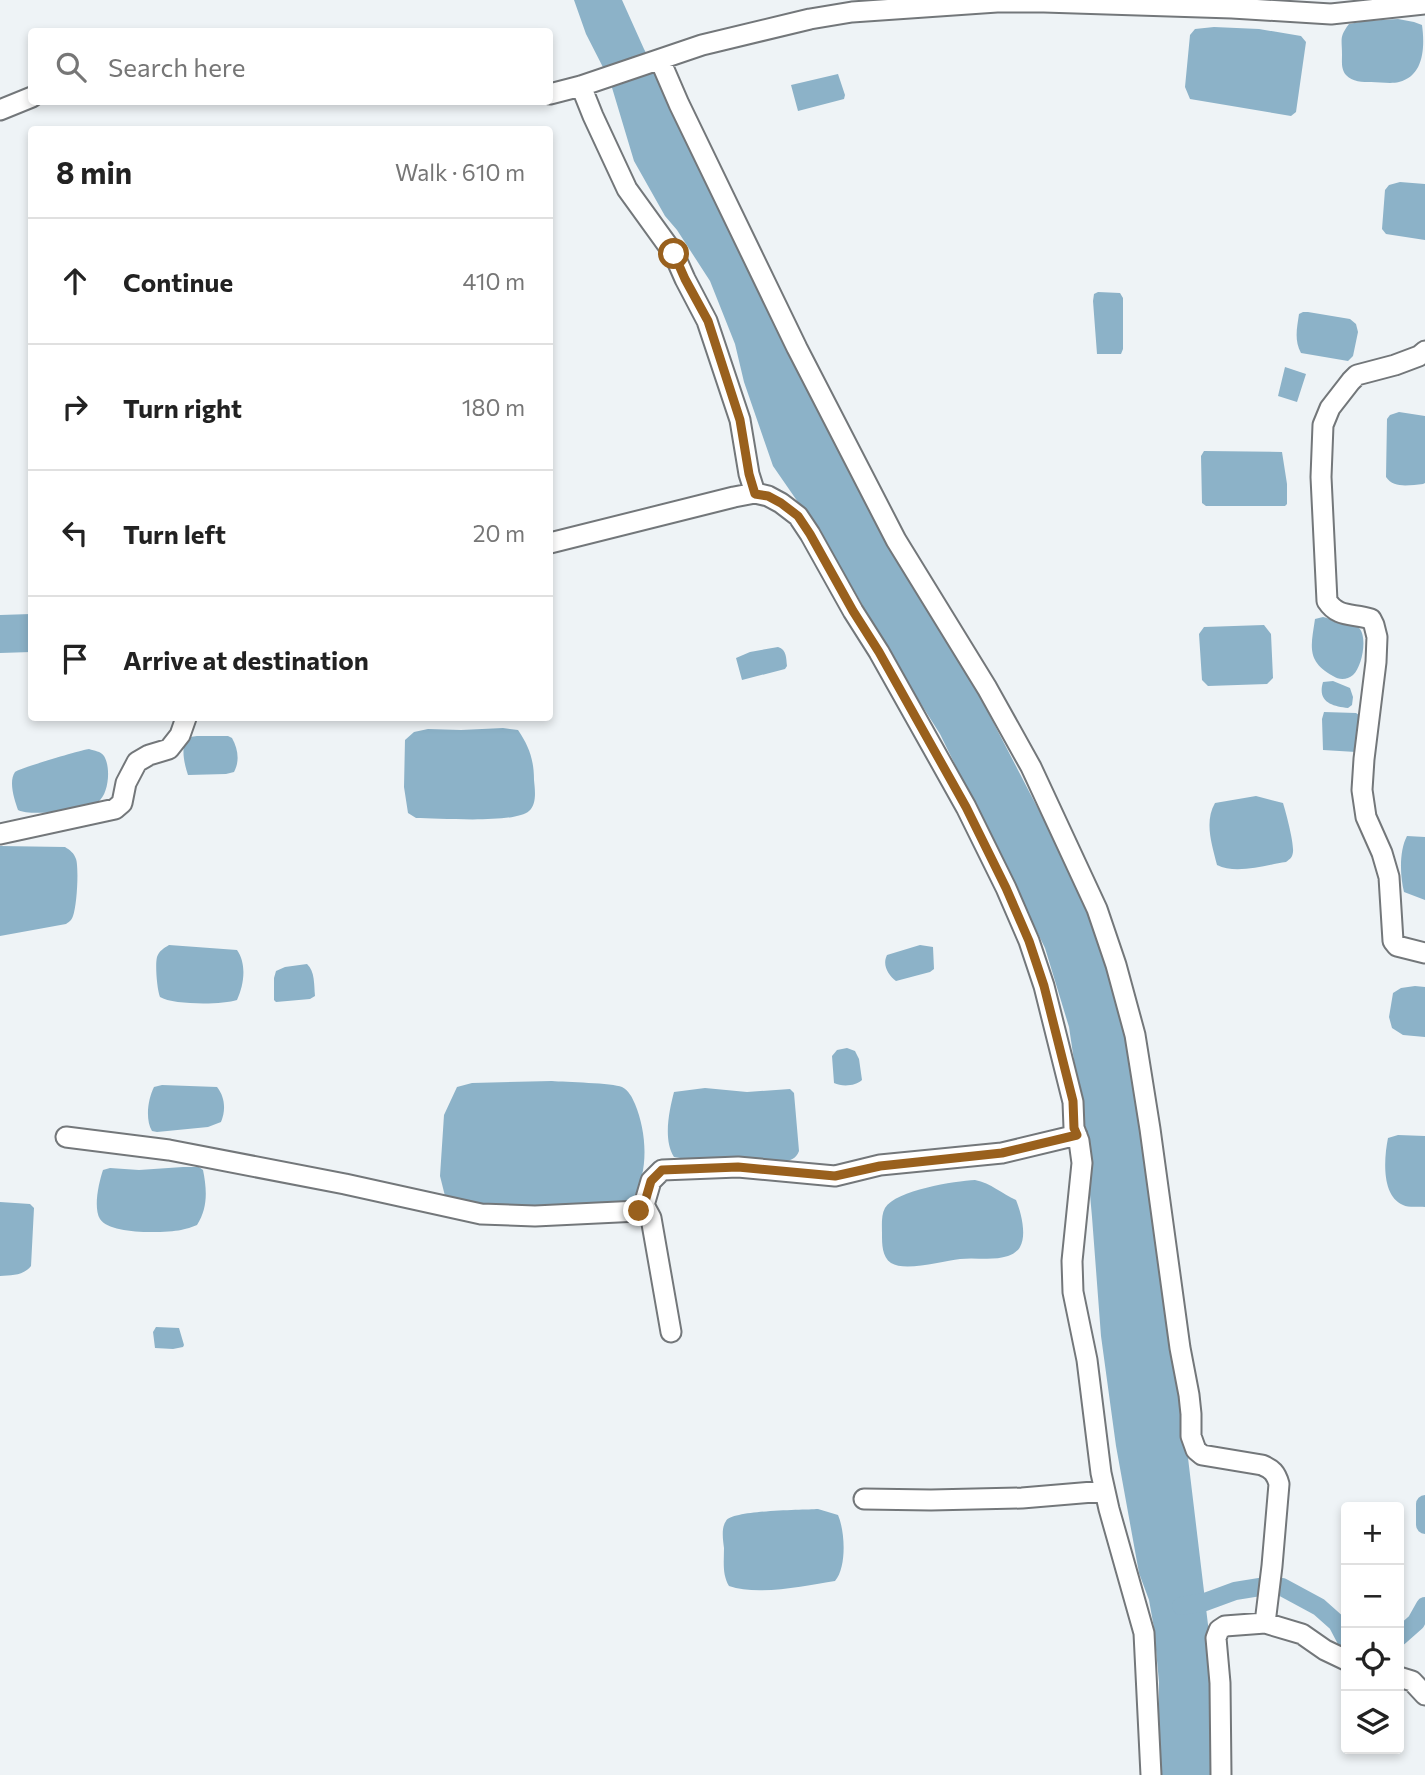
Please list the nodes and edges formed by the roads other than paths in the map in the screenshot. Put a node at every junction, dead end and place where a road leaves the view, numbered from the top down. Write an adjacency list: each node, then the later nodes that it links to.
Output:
1 (1063, 1): 2 (street); 3 (street)
2 (1425, 4)
3 (657, 61): 4 (street); 20 (street)
4 (587, 84): 5 (street); 9 (street)
5 (553, 93)
6 (28, 99): 7 (street)
7 (0, 110)
8 (1425, 351): 13 (street)
9 (755, 494): 10 (street); 14 (street)
10 (553, 542)
11 (185, 721): 12 (street)
12 (0, 834)
13 (1425, 953)
14 (1077, 1135): 16 (street); 18 (street)
15 (66, 1137): 16 (street)
16 (644, 1205): 17 (street)
17 (671, 1332)
18 (1105, 1491): 19 (street); 24 (street)
19 (864, 1499)
20 (1266, 1617): 21 (street); 25 (street)
21 (1341, 1658)
22 (1404, 1678): 23 (street)
23 (1425, 1695)
24 (1151, 1775)
25 (1221, 1775)

